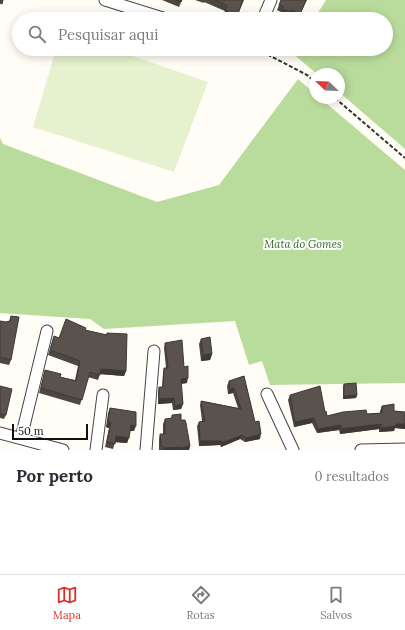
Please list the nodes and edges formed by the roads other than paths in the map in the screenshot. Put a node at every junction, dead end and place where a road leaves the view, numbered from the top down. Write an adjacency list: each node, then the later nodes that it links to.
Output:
1 (105, 0): 3 (street)
2 (271, 0): 4 (street)
3 (144, 12)
4 (266, 12)
5 (47, 331): 10 (street)
6 (154, 351): 14 (street)
7 (266, 394): 15 (street)
8 (104, 395): 13 (street)
9 (0, 433): 10 (street)
10 (21, 438): 12 (street)
11 (405, 449): 16 (street)
12 (63, 450)
13 (96, 450)
14 (146, 450)
15 (293, 450)
16 (362, 450)

